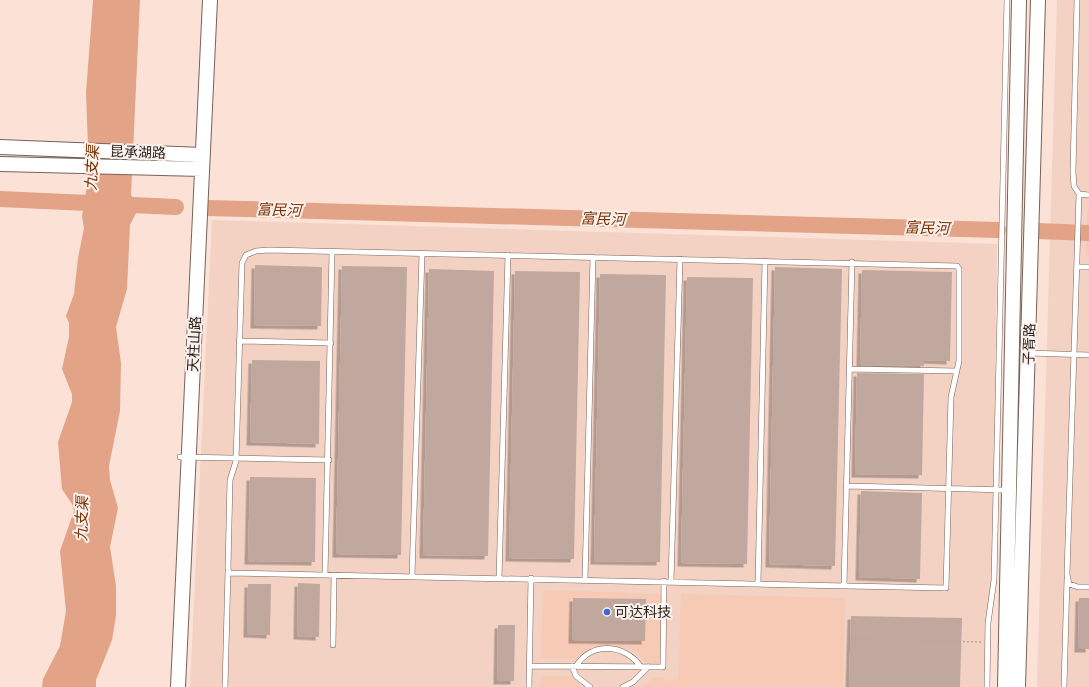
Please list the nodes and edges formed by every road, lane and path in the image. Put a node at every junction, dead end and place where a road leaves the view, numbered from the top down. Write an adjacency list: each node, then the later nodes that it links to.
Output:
1 (200, 0): 8 (street, 天柱山路)
2 (210, 0): 8 (street, 天柱山路)
3 (1007, 0): 34 (lane)
4 (1019, 0): 34 (street, 子胥路)
5 (1038, 0): 24 (street, 子胥路)
6 (1077, 0): 11 (lane)
7 (0, 147): 8 (street, 昆承湖路)
8 (199, 154): 10 (street, 天柱山路)
9 (0, 164): 10 (street, 昆承湖路)
10 (198, 170): 29 (street, 天柱山路)
11 (1079, 194): 12 (lane); 20 (lane)
12 (1089, 195)
13 (332, 252): 14 (lane); 22 (lane); 23 (lane)
14 (422, 254): 15 (lane); 39 (lane)
15 (508, 255): 16 (lane); 40 (lane)
16 (593, 257): 17 (lane); 42 (lane)
17 (680, 259): 18 (lane); 44 (lane)
18 (765, 261): 19 (lane); 45 (lane)
19 (852, 262): 27 (lane); 28 (lane)
20 (1077, 267): 21 (lane); 25 (lane)
21 (1089, 267)
22 (239, 341): 23 (lane); 30 (lane)
23 (331, 343): 31 (lane)
24 (1029, 354): 25 (lane); 63 (street, 子胥路)
25 (1074, 354): 26 (lane); 36 (lane)
26 (1089, 355)
27 (850, 369): 28 (lane); 32 (lane)
28 (957, 371): 33 (lane)
29 (185, 457): 30 (lane); 55 (street, 天柱山路); 56 (street, 天柱山路)
30 (236, 458): 31 (lane); 35 (lane)
31 (329, 460): 37 (lane)
32 (847, 486): 33 (lane); 46 (lane)
33 (949, 489): 34 (lane); 46 (lane)
34 (1003, 490): 49 (lane); 62 (street, 子胥路)
35 (228, 568): 37 (lane); 57 (lane)
36 (1067, 574): 47 (lane); 64 (lane)
37 (325, 575): 38 (lane)
38 (334, 575): 39 (lane); 50 (lane)
39 (412, 576): 40 (lane)
40 (499, 578): 41 (lane)
41 (531, 578): 42 (lane); 51 (lane)
42 (584, 579): 43 (lane)
43 (664, 581): 44 (lane); 54 (lane)
44 (671, 582): 45 (lane)
45 (758, 584): 46 (lane)
46 (844, 586)
47 (1089, 587)
48 (851, 639): 49 (path)
49 (988, 642): 61 (lane)
50 (333, 645)
51 (529, 666): 52 (lane); 58 (lane)
52 (574, 666): 53 (lane); 53 (lane); 59 (lane)
53 (641, 667): 54 (lane)
54 (648, 667): 60 (lane)
55 (169, 687)
56 (178, 687)
57 (225, 687)
58 (529, 687)
59 (590, 687)
60 (623, 687)
61 (987, 687)
62 (1005, 687)
63 (1018, 687)
64 (1064, 687)

